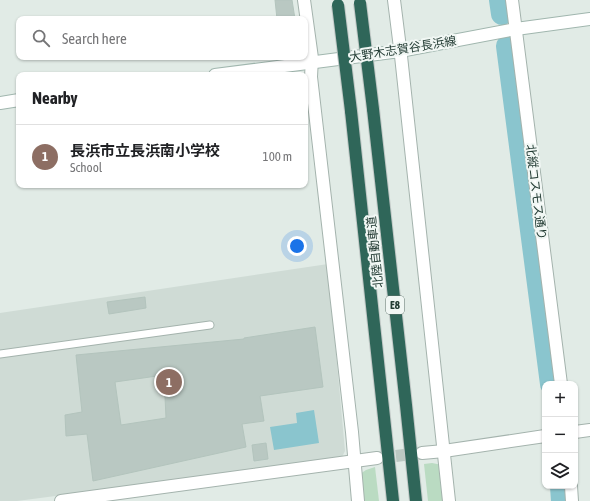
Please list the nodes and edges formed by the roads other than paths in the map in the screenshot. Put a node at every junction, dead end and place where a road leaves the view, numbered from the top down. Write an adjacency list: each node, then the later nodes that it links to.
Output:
1 (304, 0): 6 (street)
2 (394, 0): 10 (street)
3 (512, 0): 8 (street, 北縦コスモス通り)
4 (360, 2): 29 (highway, 北陸自動車道 / E8, bridge)
5 (338, 3): 28 (highway, 北陸自動車道 / E8, bridge)
6 (306, 16)
7 (590, 19): 8 (street, 大野木志賀谷長浜線)
8 (516, 29): 10 (street, 大野木志賀谷長浜線); 17 (street, 北縦コスモス通り)
9 (308, 31): 11 (street)
10 (400, 51): 11 (street, 大野木志賀谷長浜線); 21 (street)
11 (312, 62): 12 (street, 大野木志賀谷長浜線); 24 (street)
12 (237, 72)
13 (16, 100): 14 (street)
14 (0, 103)
15 (210, 325): 16 (lane)
16 (0, 354)
17 (561, 381)
18 (590, 430): 19 (street)
19 (578, 432)
20 (542, 436): 21 (street)
21 (444, 451): 22 (street); 30 (street)
22 (422, 453)
23 (377, 458): 24 (street)
24 (354, 461): 26 (street); 27 (street)
25 (571, 489): 31 (street)
26 (61, 501)
27 (358, 501)
28 (393, 501)
29 (416, 501)
30 (449, 501)
31 (572, 501)

